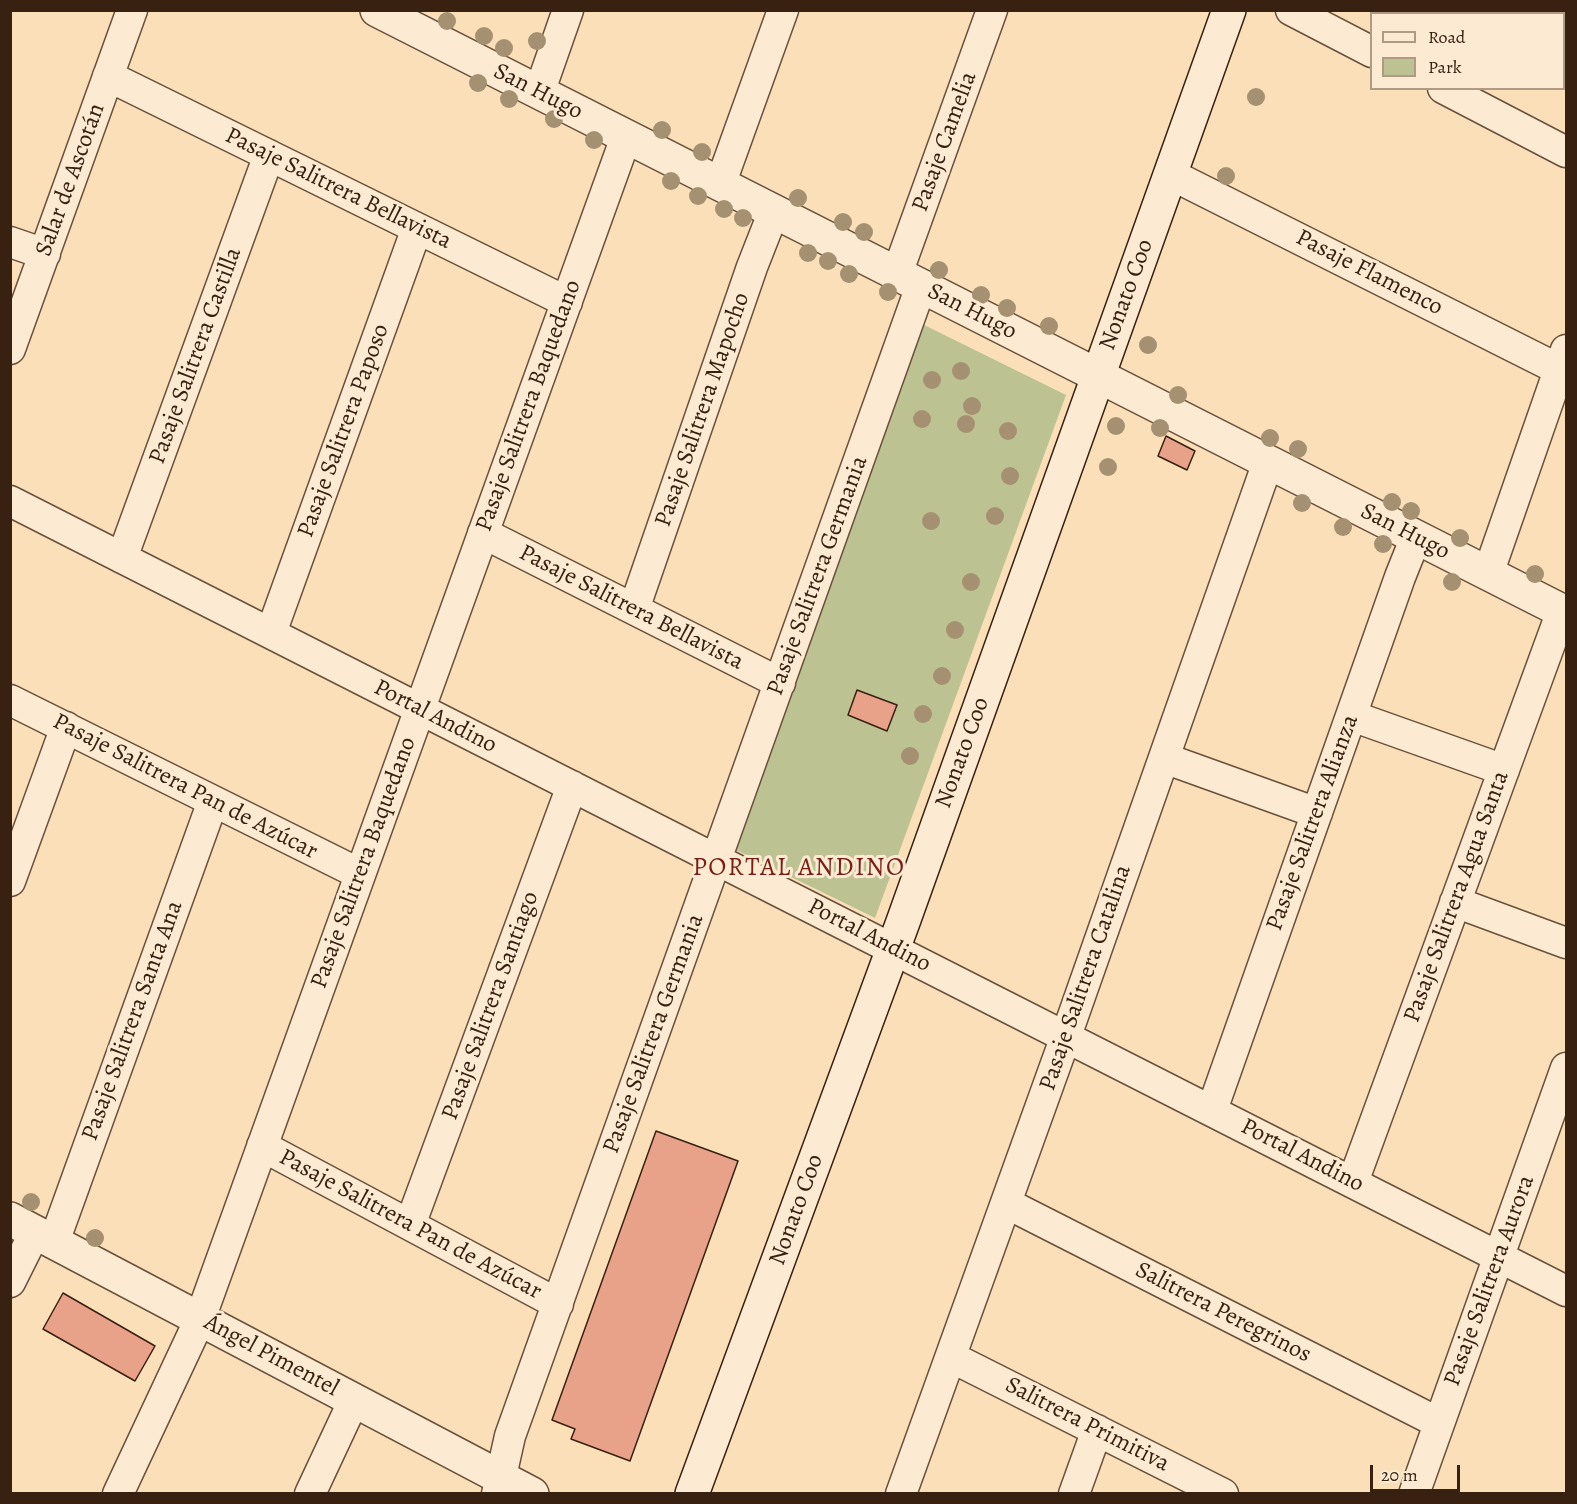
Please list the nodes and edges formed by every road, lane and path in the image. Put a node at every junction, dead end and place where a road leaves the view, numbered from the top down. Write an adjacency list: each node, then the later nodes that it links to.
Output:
1 (132, 10): 9 (street, Salar de Ascotán)
2 (377, 10): 11 (street, San Hugo)
3 (568, 10): 11 (street)
4 (783, 10): 16 (street)
5 (992, 10): 21 (street, Pasaje Camelia)
6 (1229, 10): 15 (street, Nonato Coo)
7 (1291, 10): 8 (street)
8 (1370, 51)
9 (108, 76): 14 (street, Pasaje Salitrera Bellavista); 20 (street, Salar de Ascotán)
10 (1447, 90): 13 (street)
11 (539, 93): 12 (street, San Hugo)
12 (626, 137): 16 (street, San Hugo); 22 (street, Pasaje Salitrera Baquedano)
13 (1566, 152)
14 (269, 155): 18 (street, Pasaje Salitrera Bellavista); 30 (street, Pasaje Salitrera Castilla)
15 (1170, 174): 24 (street, Pasaje Flamenco); 25 (street, Nonato Coo)
16 (720, 184): 17 (street, San Hugo)
17 (774, 211): 21 (street, San Hugo); 32 (street, Pasaje Salitrera Mapocho)
18 (417, 228): 22 (street, Pasaje Salitrera Bellavista); 34 (street, Pasaje Salitrera Paposo)
19 (10, 242): 20 (street)
20 (45, 254): 23 (street, Salar de Ascotán)
21 (909, 280): 25 (street, San Hugo); 35 (street, Pasaje Salitrera Germania)
22 (567, 302): 28 (street, Pasaje Salitrera Baquedano)
23 (10, 349)
24 (1564, 364): 31 (street)
25 (1098, 377): 26 (street, San Hugo); 50 (street, Nonato Coo)
26 (1268, 462): 29 (street, San Hugo); 40 (street, Pasaje Salitrera Catalina)
27 (10, 501): 30 (street, Portal Andino)
28 (483, 533): 32 (street, Pasaje Salitrera Bellavista); 37 (street, Pasaje Salitrera Baquedano)
29 (1416, 537): 31 (street, San Hugo); 38 (street, Pasaje Salitrera Alianza)
30 (123, 558): 34 (street, Portal Andino)
31 (1488, 574): 33 (street, San Hugo)
32 (634, 609): 35 (street, Pasaje Salitrera Bellavista)
33 (1564, 612): 41 (street, Pasaje Salitrera Agua Santa)
34 (271, 633): 37 (street, Portal Andino)
35 (780, 683): 45 (street, Pasaje Salitrera Germania)
36 (10, 700): 39 (street, Pasaje Salitrera Pan de Azúcar)
37 (420, 709): 42 (street, Portal Andino); 46 (street, Pasaje Salitrera Baquedano)
38 (1352, 716): 41 (street); 44 (street, Pasaje Salitrera Alianza)
39 (66, 727): 43 (street, Pasaje Salitrera Pan de Azúcar); 47 (street)
40 (1164, 758): 44 (street); 51 (street, Pasaje Salitrera Catalina)
41 (1504, 770): 48 (street, Pasaje Salitrera Agua Santa)
42 (572, 786): 45 (street, Portal Andino); 57 (street, Pasaje Salitrera Santiago)
43 (213, 801): 46 (street, Pasaje Salitrera Pan de Azúcar); 58 (street, Pasaje Salitrera Santa Ana)
44 (1317, 813): 53 (street, Pasaje Salitrera Alianza)
45 (716, 860): 50 (street, Portal Andino); 62 (street, Pasaje Salitrera Germania)
46 (360, 874): 54 (street, Pasaje Salitrera Baquedano)
47 (10, 881)
48 (1455, 902): 49 (street); 55 (street, Pasaje Salitrera Agua Santa)
49 (1566, 943)
50 (893, 948): 51 (street, Portal Andino); 72 (street, Nonato Coo)
51 (1066, 1036): 53 (street, Portal Andino); 56 (street, Pasaje Salitrera Catalina)
52 (1566, 1068): 59 (street, Pasaje Salitrera Aurora)
53 (1212, 1110): 55 (street, Portal Andino)
54 (262, 1146): 57 (street, Pasaje Salitrera Pan de Azúcar); 63 (street, Pasaje Salitrera Baquedano)
55 (1353, 1182): 59 (street, Portal Andino)
56 (1006, 1203): 64 (street, Pasaje Salitrera Catalina); 66 (street, Salitrera Peregrinos)
57 (410, 1225): 62 (street, Pasaje Salitrera Pan de Azúcar)
58 (33, 1231): 60 (street, Pasaje Salitrera Santa Ana); 63 (street, Ángel Pimentel)
59 (1499, 1257): 61 (street, Portal Andino); 66 (street, Pasaje Salitrera Aurora)
60 (10, 1282)
61 (1566, 1291)
62 (558, 1304): 68 (street, Pasaje Salitrera Germania)
63 (200, 1319): 65 (street, Ángel Pimentel); 69 (street, Pasaje Salitrera Baquedano)
64 (951, 1357): 67 (street, Salitrera Primitiva); 73 (street, Pasaje Salitrera Catalina)
65 (354, 1400): 68 (street, Ángel Pimentel); 70 (street)
66 (1439, 1423): 76 (street, Pasaje Salitrera Aurora)
67 (1097, 1430): 74 (street); 75 (street, Salitrera Primitiva)
68 (499, 1485): 71 (street, Ángel Pimentel)
69 (118, 1494)
70 (310, 1494)
71 (532, 1494)
72 (692, 1494)
73 (901, 1494)
74 (1074, 1494)
75 (1223, 1494)
76 (1414, 1494)

